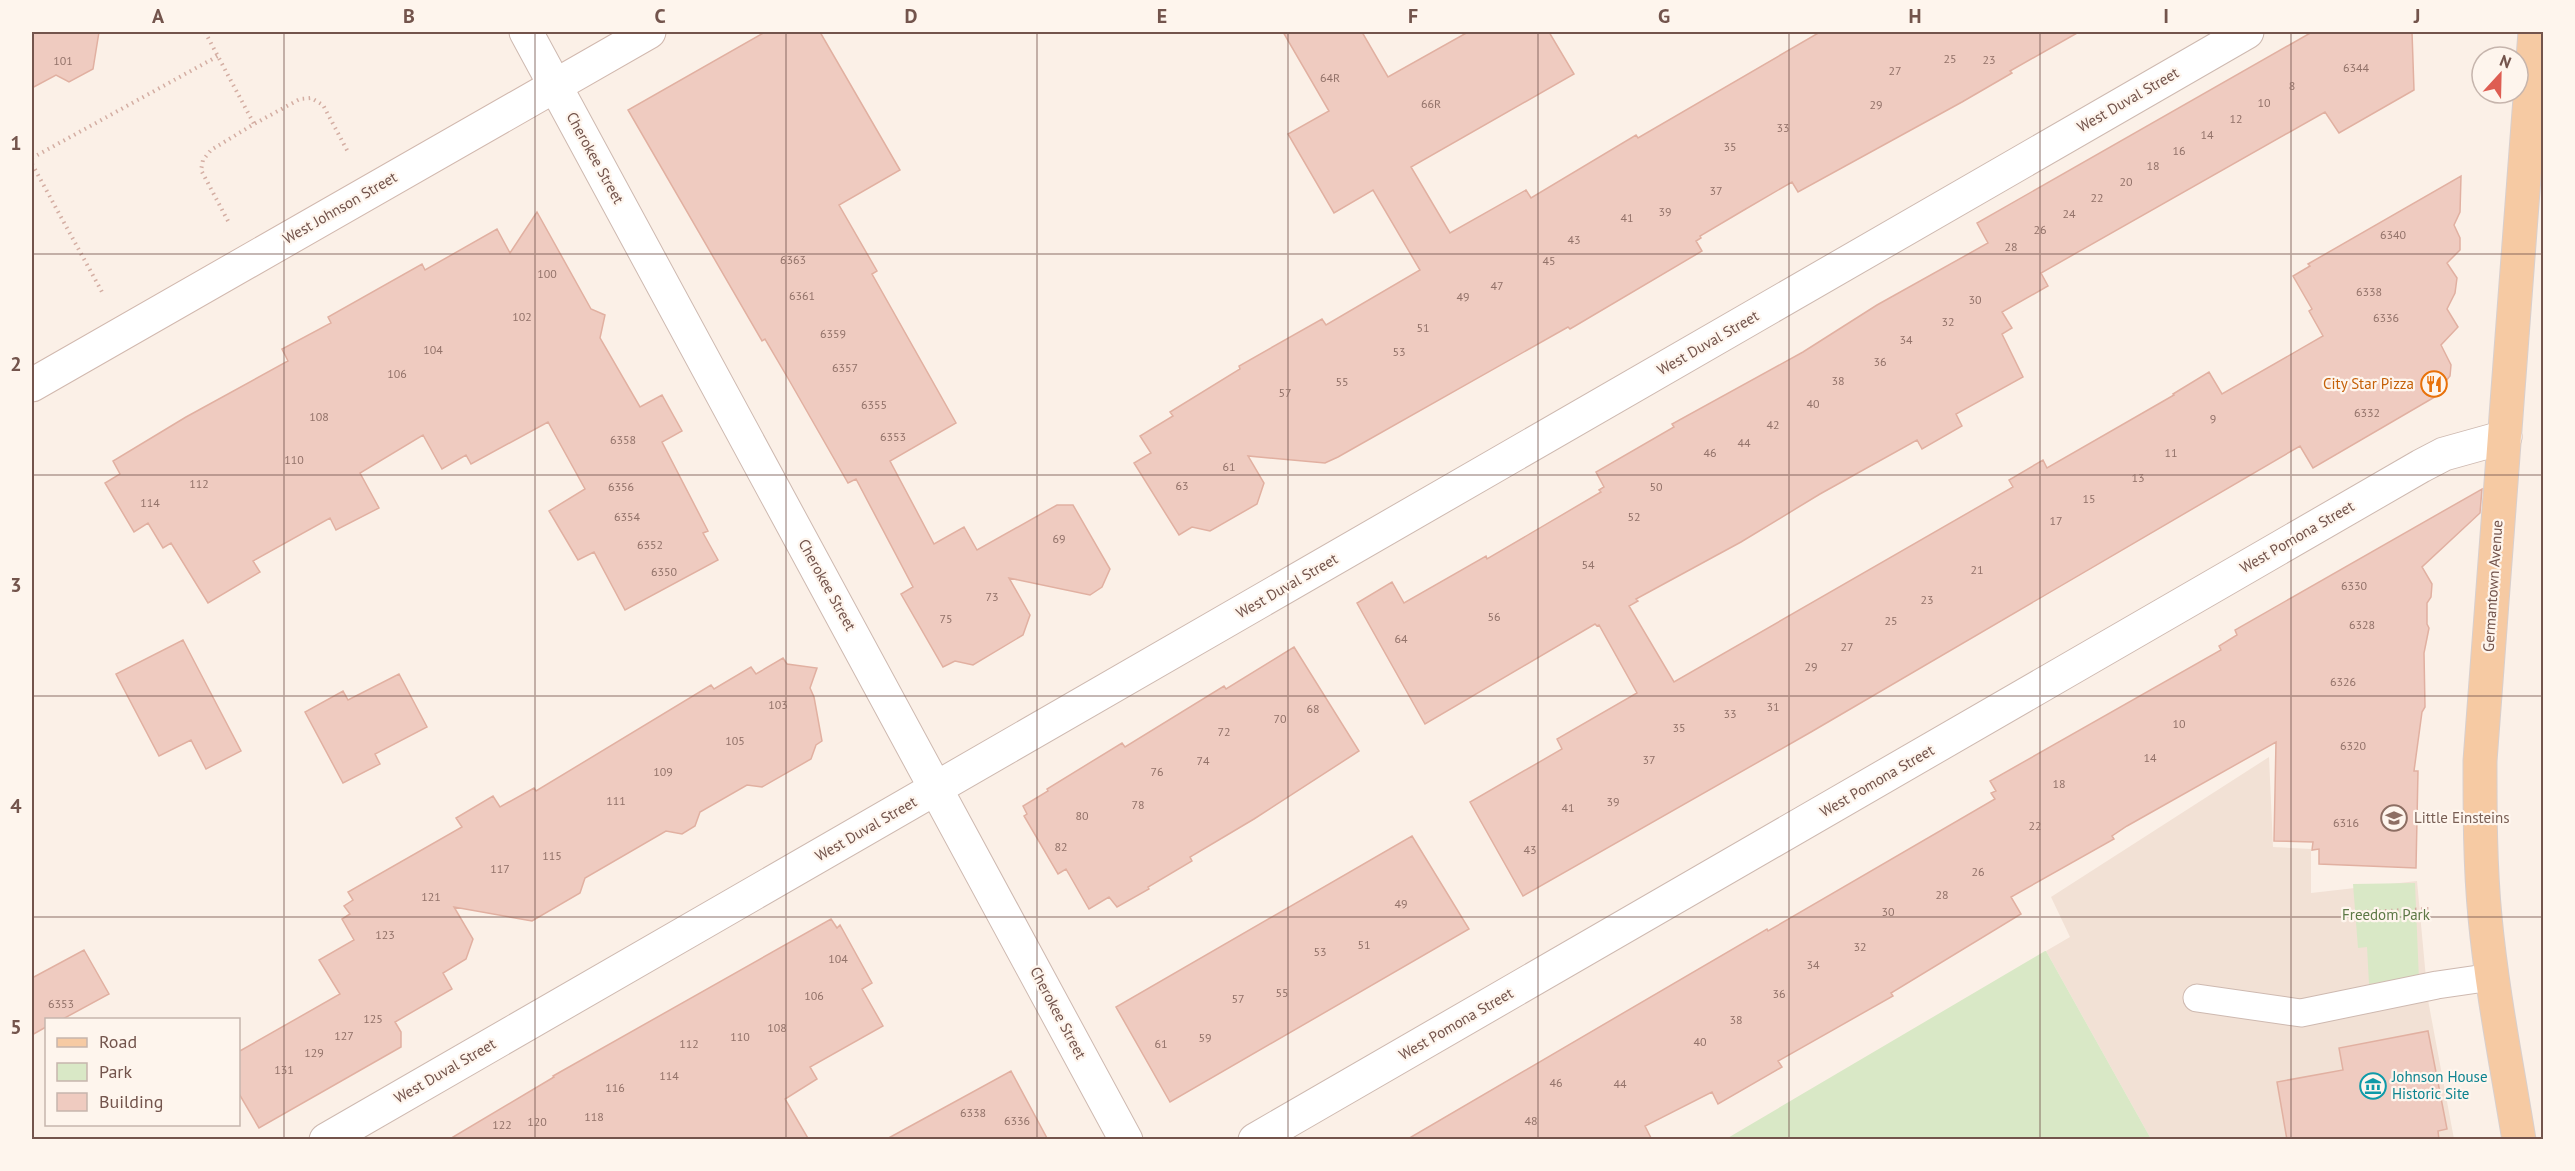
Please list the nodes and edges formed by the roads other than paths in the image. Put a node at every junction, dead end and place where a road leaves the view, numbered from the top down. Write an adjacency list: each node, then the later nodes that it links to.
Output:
1 (526, 32): 5 (street, Cherokee Street)
2 (649, 32): 5 (street, West Johnson Street)
3 (2247, 32): 8 (street, West Duval Street)
4 (2535, 32): 7 (main road, Germantown Avenue)
5 (555, 85): 6 (street, West Johnson Street); 8 (street, Cherokee Street)
6 (32, 386)
7 (2505, 437): 9 (main road, Germantown Avenue); 13 (street, West Pomona Street)
8 (937, 788): 11 (street, West Duval Street); 12 (street, Cherokee Street)
9 (2492, 976): 10 (lane); 14 (main road, Germantown Avenue)
10 (2197, 998)
11 (326, 1140)
12 (1126, 1140)
13 (1255, 1140)
14 (2519, 1140)

